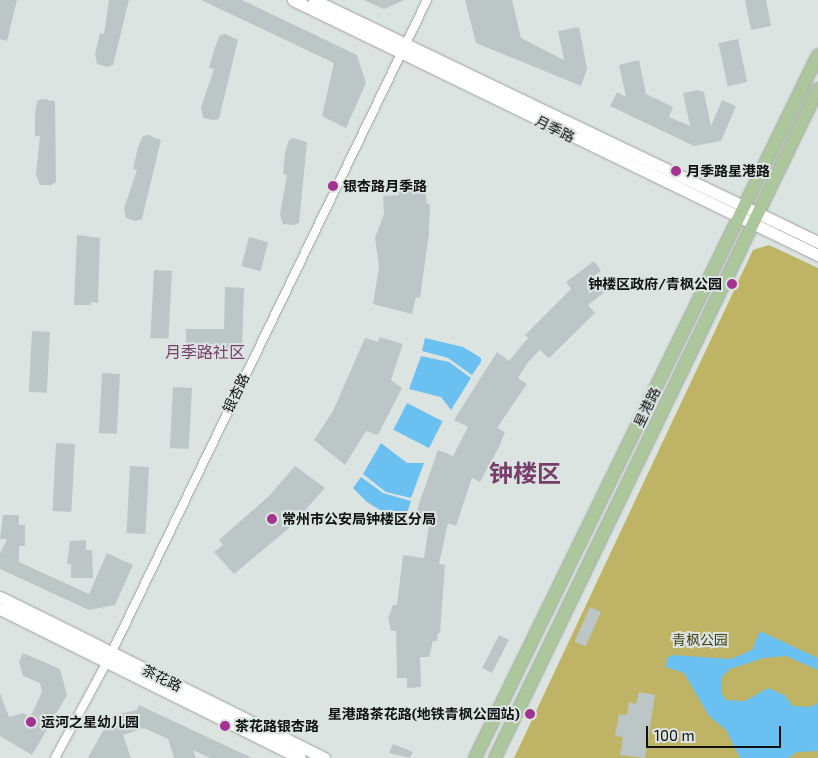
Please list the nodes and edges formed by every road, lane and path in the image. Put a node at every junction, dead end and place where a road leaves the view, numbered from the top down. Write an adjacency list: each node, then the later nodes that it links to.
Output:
1 (293, 0): 4 (street, 月季路)
2 (314, 0): 4 (street, 月季路)
3 (426, 0): 4 (street, 银杏路)
4 (402, 49): 7 (street, 月季路); 13 (street, 银杏路)
5 (818, 55): 7 (main road, 星港路)
6 (818, 89): 8 (main road, 星港路)
7 (741, 214): 8 (street, 月季路); 17 (main road, 星港路)
8 (754, 220): 9 (street, 月季路); 10 (street, 月季路); 18 (main road, 星港路)
9 (818, 242)
10 (818, 255)
11 (0, 597): 13 (street, 茶花路)
12 (0, 609): 13 (street, 茶花路)
13 (109, 657): 14 (street, 银杏路); 15 (street, 茶花路); 16 (street, 茶花路)
14 (55, 758)
15 (300, 758)
16 (324, 758)
17 (475, 758)
18 (495, 758)

